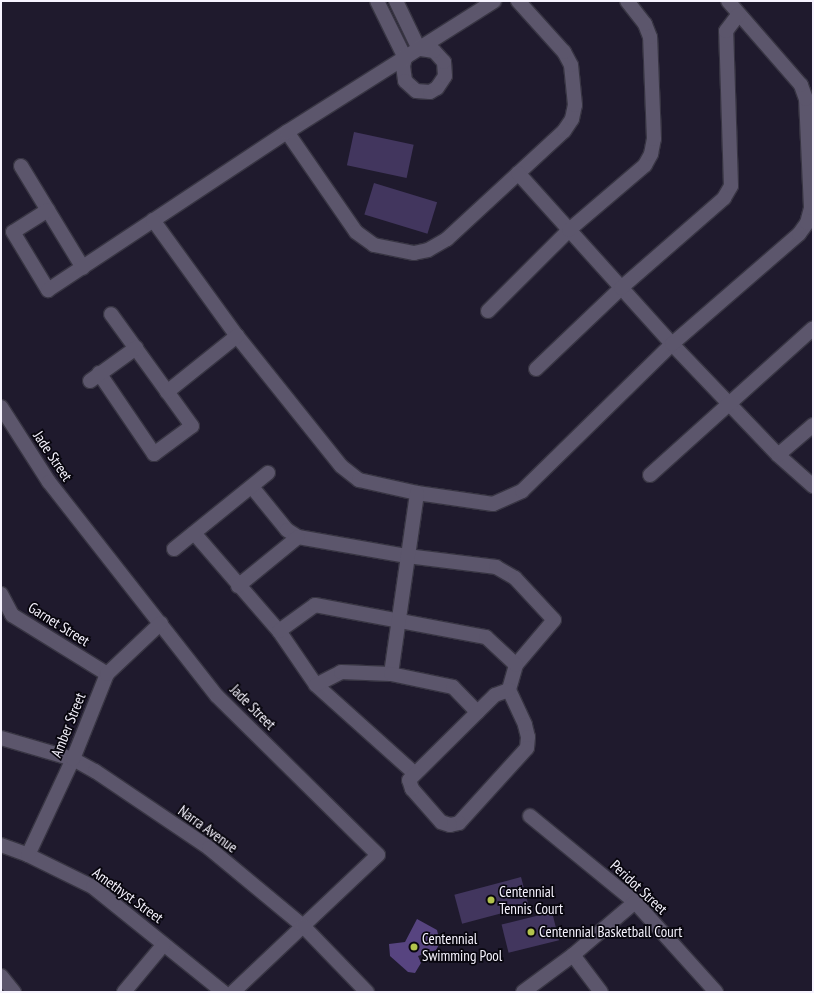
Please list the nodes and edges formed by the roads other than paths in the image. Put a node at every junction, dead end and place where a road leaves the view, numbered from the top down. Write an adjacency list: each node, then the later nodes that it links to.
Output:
1 (378, 1): 9 (street)
2 (396, 1): 8 (street)
3 (494, 1): 8 (street)
4 (518, 1): 13 (street)
5 (627, 1): 17 (street)
6 (728, 1): 7 (street)
7 (739, 14): 10 (street); 19 (street)
8 (419, 49): 9 (street); 9 (street)
9 (405, 58): 11 (street)
10 (810, 98): 14 (street)
11 (287, 132): 13 (street); 16 (street)
12 (21, 166): 15 (street)
13 (518, 173): 17 (street)
14 (812, 208): 24 (street)
15 (48, 210): 18 (street); 18 (street)
16 (153, 220): 18 (street); 23 (street)
17 (569, 230): 19 (street); 20 (street)
18 (83, 268)
19 (621, 288): 24 (street); 26 (street)
20 (488, 311)
21 (111, 314): 25 (street)
22 (813, 328): 28 (street)
23 (236, 336): 27 (street); 36 (street)
24 (672, 344): 28 (street); 36 (street)
25 (136, 348): 27 (street); 27 (street)
26 (536, 369)
27 (167, 392)
28 (729, 402): 31 (street); 33 (street)
29 (1, 407): 45 (street, Jade Street)
30 (813, 425): 31 (street)
31 (778, 455): 34 (street)
32 (268, 473): 35 (street)
33 (650, 475)
34 (813, 486)
35 (252, 487): 37 (street); 38 (street)
36 (417, 493): 40 (street)
37 (194, 532): 39 (street); 41 (street)
38 (298, 537): 40 (street); 41 (street)
39 (174, 549)
40 (407, 556): 44 (street); 47 (street)
41 (238, 586): 46 (street)
42 (1, 594): 43 (street, Garnet Street)
43 (6, 616): 48 (street, Garnet Street)
44 (398, 620): 46 (street); 47 (street); 49 (street)
45 (160, 623): 48 (street, Amber Street); 60 (street, Jade Street)
46 (279, 631): 50 (street)
47 (516, 665): 51 (street)
48 (107, 674): 54 (street, Amber Street)
49 (391, 674): 50 (street); 52 (street)
50 (316, 685): 55 (street)
51 (509, 690): 52 (street); 55 (street)
52 (477, 712): 55 (street)
53 (1, 738): 54 (street, Narra Avenue)
54 (73, 759): 58 (street, Amber Street); 60 (street, Narra Avenue)
55 (414, 773)
56 (530, 816): 59 (street, Peridot Street)
57 (1, 846): 58 (street, Amethyst Street)
58 (28, 855): 61 (street, Amethyst Street)
59 (635, 902): 62 (street); 71 (street, Peridot Street)
60 (303, 926): 67 (street, Jade Street); 68 (street, Narra Avenue)
61 (164, 944): 65 (street); 66 (street, Amethyst Street)
62 (573, 955): 69 (street); 70 (street)
63 (1, 976): 64 (street)
64 (14, 992)
65 (124, 992)
66 (223, 992)
67 (233, 992)
68 (367, 992)
69 (523, 992)
70 (601, 992)
71 (716, 992)

